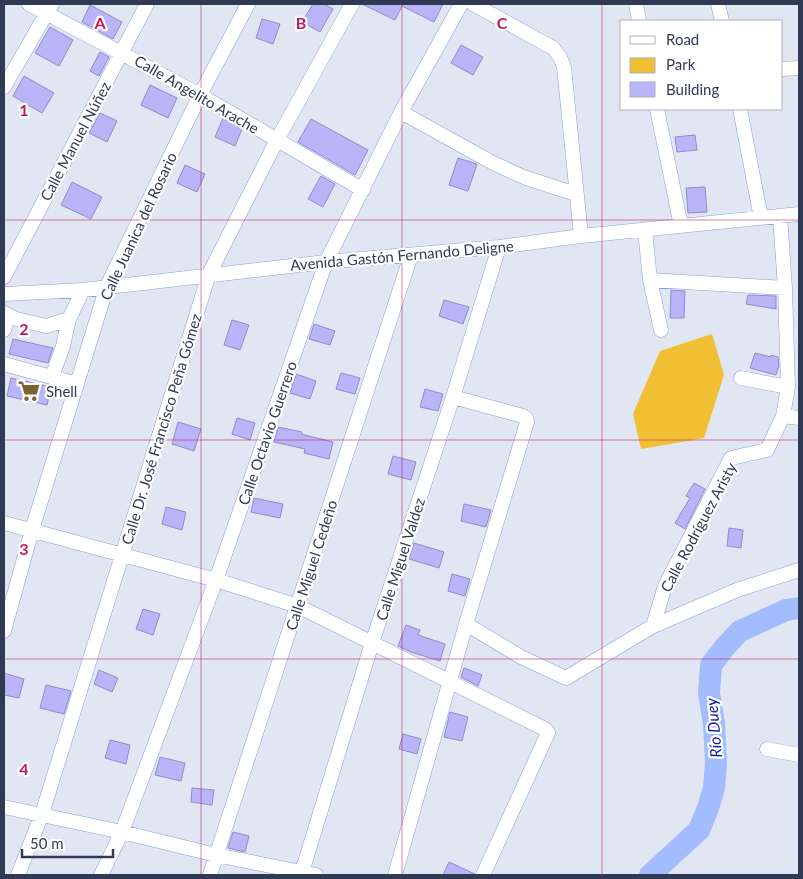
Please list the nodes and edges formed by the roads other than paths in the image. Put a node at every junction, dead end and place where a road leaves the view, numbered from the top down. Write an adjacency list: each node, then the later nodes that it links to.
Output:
1 (29, 4): 9 (street, Calle Angelito Arache)
2 (147, 4): 12 (street, Calle Manuel Núñez)
3 (248, 4): 16 (street, Calle Juanica del Rosario)
4 (352, 4): 20 (street, Calle Dr. José Francisco Peña Gómez)
5 (461, 4): 19 (street, Calle Octavio Guerrero)
6 (472, 4): 22 (street)
7 (636, 4): 10 (street)
8 (718, 4): 11 (street)
9 (49, 9): 12 (street, Calle Angelito Arache); 15 (street)
10 (639, 20)
11 (722, 20)
12 (122, 52): 16 (street, Calle Angelito Arache); 33 (street, Calle Manuel Núñez)
13 (799, 68): 14 (street)
14 (783, 69)
15 (4, 87)
16 (200, 95): 20 (street, Calle Angelito Arache); 35 (street, Calle Juanica del Rosario)
17 (657, 110): 26 (street)
18 (740, 110): 25 (street)
19 (401, 112): 21 (street, Calle Octavio Guerrero); 22 (street)
20 (277, 140): 21 (street, Calle Angelito Arache); 32 (street, Calle Dr. José Francisco Peña Gómez)
21 (363, 190): 31 (street, Calle Octavio Guerrero)
22 (576, 194): 28 (street)
23 (799, 214): 24 (street, Avenida Gastón Fernando Deligne)
24 (780, 216): 25 (street, Avenida Gastón Fernando Deligne); 36 (street, Calle Rodríguez Aristy)
25 (761, 218): 26 (street, Avenida Gastón Fernando Deligne)
26 (681, 226): 27 (street, Avenida Gastón Fernando Deligne)
27 (645, 230): 28 (street, Avenida Gastón Fernando Deligne); 34 (street)
28 (580, 236): 29 (street, Avenida Gastón Fernando Deligne)
29 (499, 247): 30 (street, Avenida Gastón Fernando Deligne); 48 (street, Calle Miguel Valdez)
30 (411, 255): 31 (street, Avenida Gastón Fernando Deligne); 56 (street, Calle Miguel Cedeño)
31 (326, 262): 32 (street, Avenida Gastón Fernando Deligne); 55 (street, Calle Octavio Guerrero)
32 (209, 274): 35 (street, Avenida Gastón Fernando Deligne); 53 (street, Calle Dr. José Francisco Peña Gómez)
33 (4, 277)
34 (650, 280): 36 (street); 42 (street)
35 (107, 286): 37 (street, Avenida Gastón Fernando Deligne); 46 (street, Calle Juanica del Rosario)
36 (785, 288): 47 (street, Calle Rodríguez Aristy)
37 (82, 290): 38 (street, Avenida Gastón Fernando Deligne); 40 (street)
38 (4, 294)
39 (6, 314): 40 (street); 41 (street)
40 (69, 319): 44 (street)
41 (4, 330)
42 (661, 330)
43 (4, 364): 44 (street)
44 (52, 377): 46 (street)
45 (742, 378): 47 (street)
46 (77, 384): 52 (street, Calle Juanica del Rosario)
47 (788, 387): 49 (street, Calle Rodríguez Aristy)
48 (453, 397): 57 (street); 60 (street, Calle Miguel Valdez)
49 (783, 416): 50 (street); 58 (street, Calle Rodríguez Aristy)
50 (799, 418)
51 (4, 524): 52 (street)
52 (32, 530): 53 (street); 59 (street, Calle Juanica del Rosario)
53 (122, 555): 55 (street); 65 (street, Calle Dr. José Francisco Peña Gómez)
54 (799, 570): 58 (street)
55 (216, 580): 56 (street); 66 (street, Calle Octavio Guerrero)
56 (298, 606): 60 (street); 67 (street, Calle Miguel Cedeño)
57 (466, 624): 58 (street); 61 (street)
58 (653, 626)
59 (4, 631)
60 (372, 643): 61 (street); 68 (street, Calle Miguel Valdez)
61 (449, 681): 72 (street); 73 (street)
62 (767, 749): 63 (street)
63 (799, 756)
64 (4, 806): 65 (street)
65 (42, 814): 66 (street); 69 (street, Calle Dr. José Francisco Peña Gómez)
66 (122, 832): 67 (street); 70 (street, Calle Octavio Guerrero)
67 (216, 855): 68 (street); 71 (street, Calle Miguel Cedeño)
68 (309, 874)
69 (18, 875)
70 (101, 875)
71 (210, 875)
72 (395, 875)
73 (483, 875)

